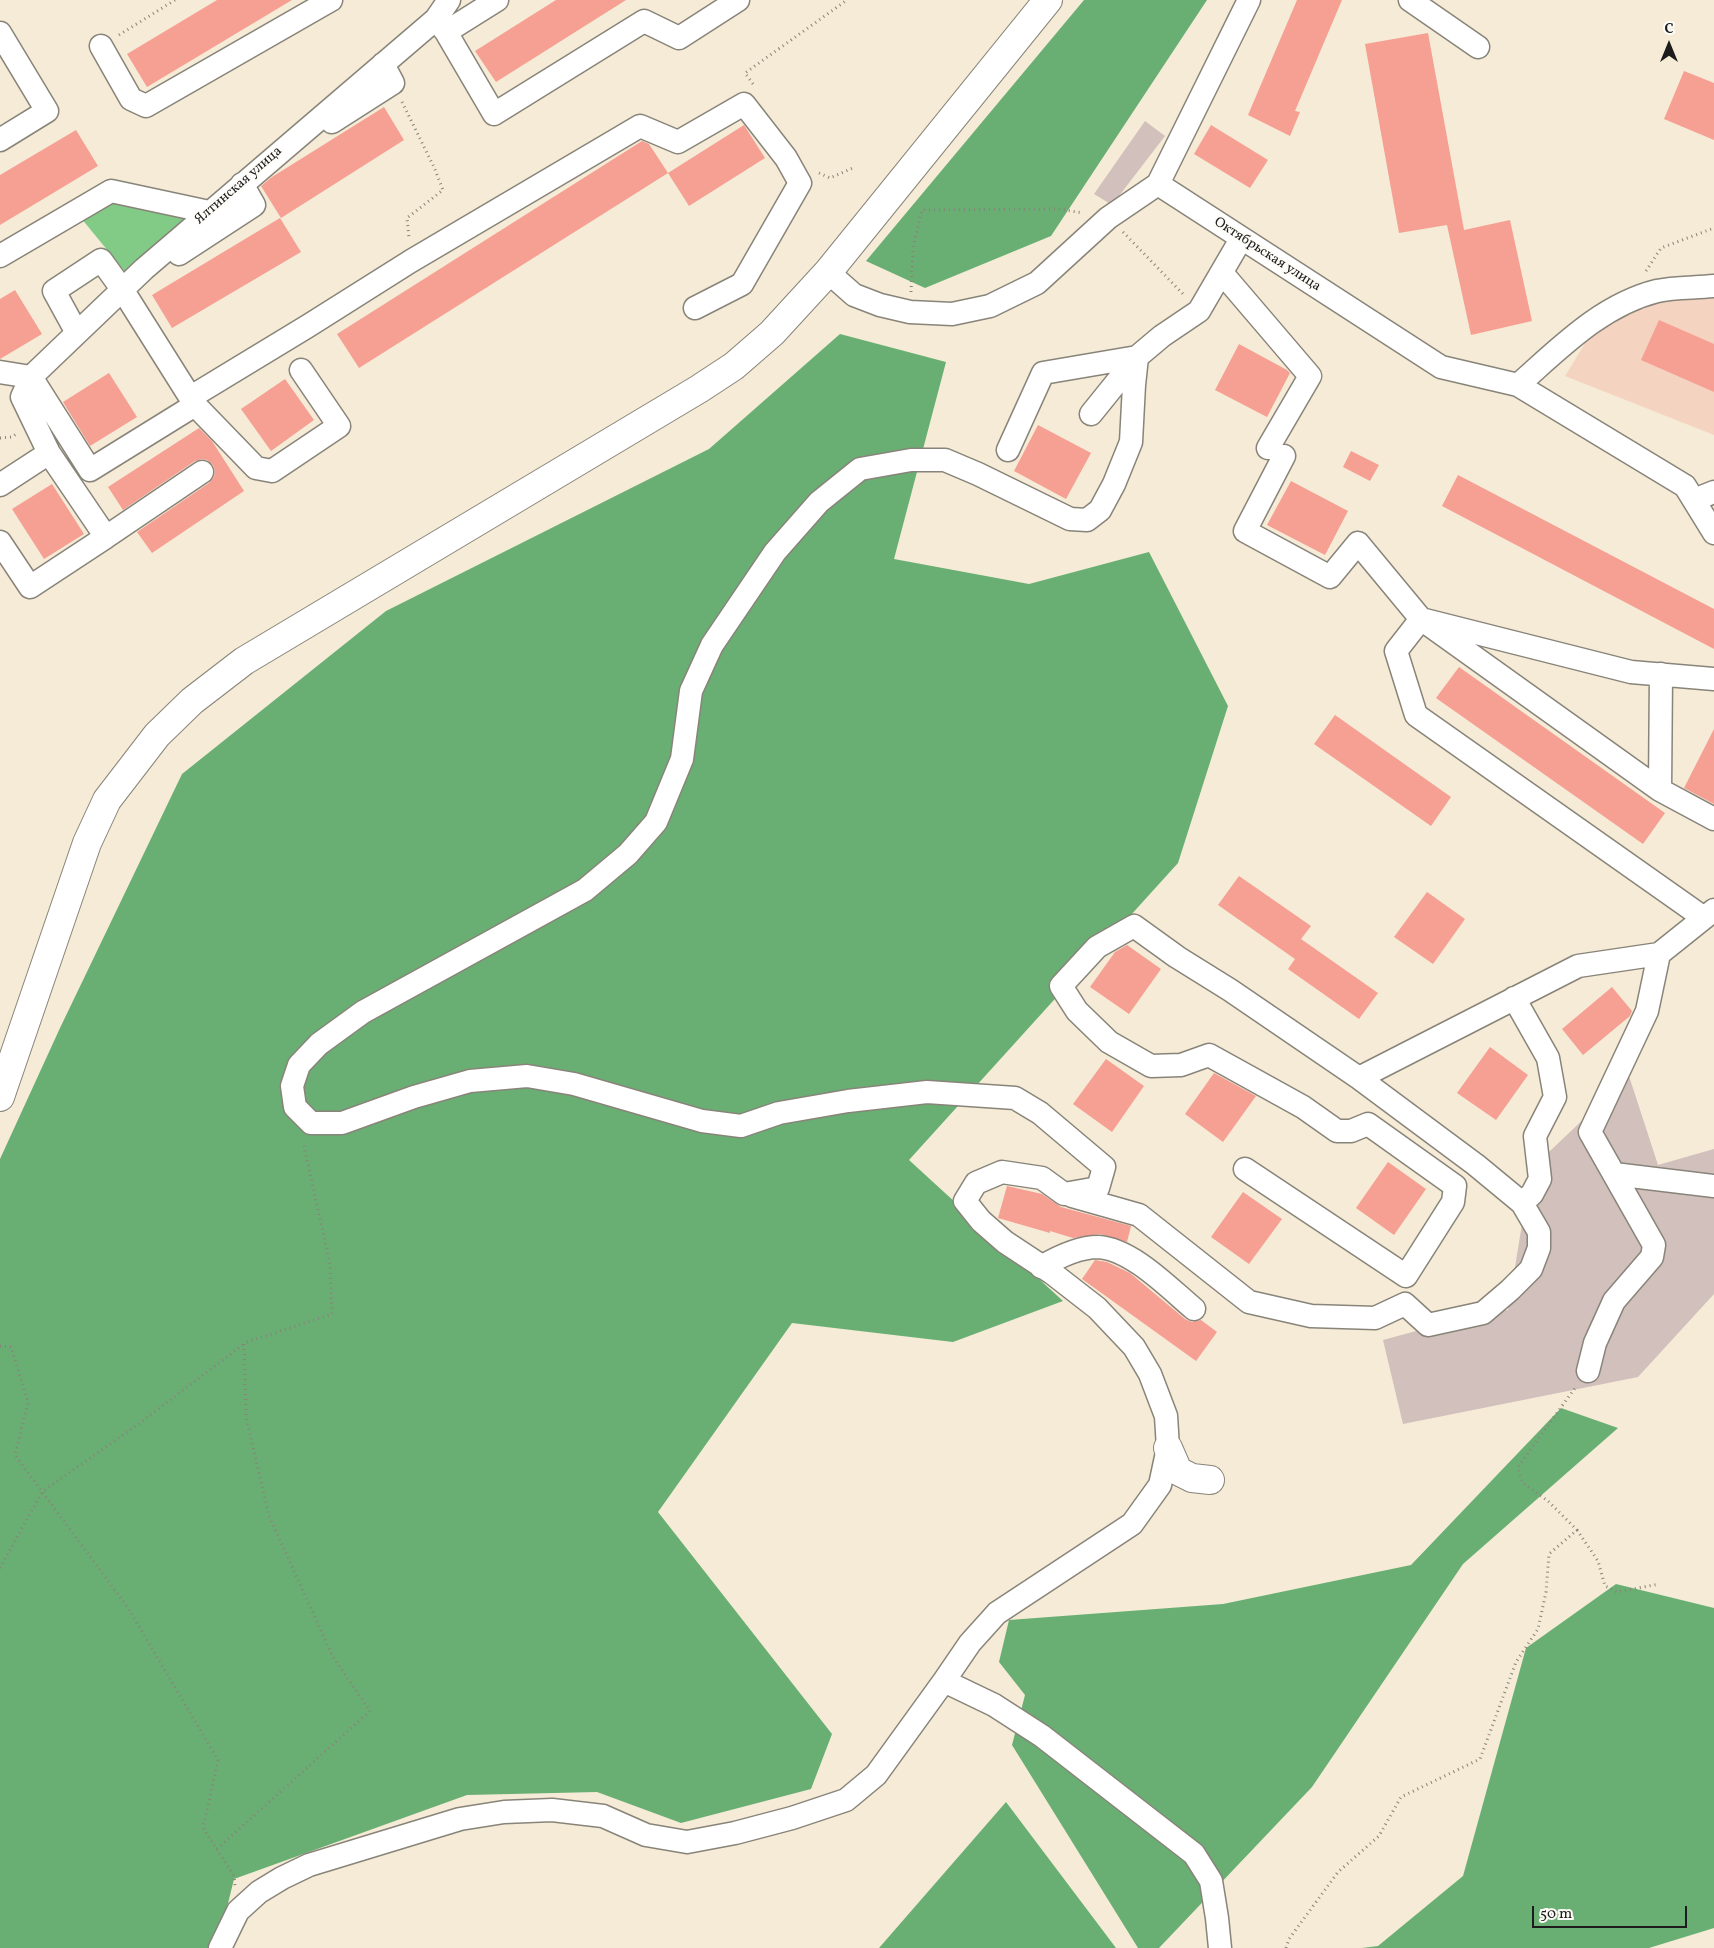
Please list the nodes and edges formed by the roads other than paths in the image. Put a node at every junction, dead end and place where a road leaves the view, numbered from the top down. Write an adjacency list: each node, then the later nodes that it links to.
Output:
1 (331, 0): 9 (street)
2 (498, 0): 7 (street, Ялтинская улица)
3 (738, 0): 7 (street)
4 (1048, 0): 18 (main road)
5 (1249, 0): 13 (street)
6 (1410, 0): 10 (street)
7 (445, 14): 12 (street, Ялтинская улица)
8 (0, 33): 11 (street)
9 (101, 46)
10 (1478, 47)
11 (0, 140)
12 (242, 184): 14 (street, Ялтинская улица); 17 (street)
13 (1158, 184): 15 (street, Октябрьская улица); 18 (street)
14 (209, 212): 16 (street); 17 (street, Ялтинская улица)
15 (1241, 239): 19 (street); 28 (street, Октябрьская улица)
16 (0, 256)
17 (144, 268): 21 (street, Ялтинская улица)
18 (828, 272): 48 (main road)
19 (1222, 273): 24 (street); 39 (street)
20 (1714, 286): 28 (street)
21 (122, 289): 23 (street, Ялтинская улица); 23 (street); 29 (street)
22 (695, 308): 29 (street)
23 (77, 332): 27 (street, Ялтинская улица)
24 (1137, 357): 30 (street); 31 (street); 52 (street)
25 (301, 370): 29 (street)
26 (0, 372): 27 (street)
27 (31, 376): 29 (street); 32 (street)
28 (1518, 386): 35 (street, Октябрьская улица)
29 (193, 401)
30 (1091, 414)
31 (1008, 450)
32 (50, 453): 34 (street); 37 (street)
33 (202, 472): 37 (street)
34 (0, 485)
35 (1704, 496): 36 (street, Октябрьская улица)
36 (1714, 533)
37 (106, 537): 38 (street)
38 (0, 542)
39 (1422, 619): 40 (street); 42 (street); 44 (street)
40 (1661, 674): 41 (street); 42 (street)
41 (1714, 679)
42 (1660, 790): 43 (street)
43 (1714, 819)
44 (1709, 914): 45 (street)
45 (1659, 954): 46 (street); 50 (street)
46 (1514, 998): 47 (street); 53 (street)
47 (1359, 1078): 53 (street); 55 (street)
48 (0, 1097)
49 (1245, 1170): 55 (street)
50 (1614, 1174): 51 (street); 58 (street)
51 (1714, 1186)
52 (1064, 1194): 54 (street); 56 (street)
53 (1522, 1203): 56 (street)
54 (1041, 1268): 57 (street); 59 (street)
55 (1406, 1276): 56 (street)
56 (1405, 1304)
57 (1194, 1309)
58 (1588, 1371)
59 (1168, 1448): 60 (main road); 61 (street)
60 (1210, 1480)
61 (944, 1681): 62 (street); 63 (street)
62 (220, 1948)
63 (1220, 1948)

